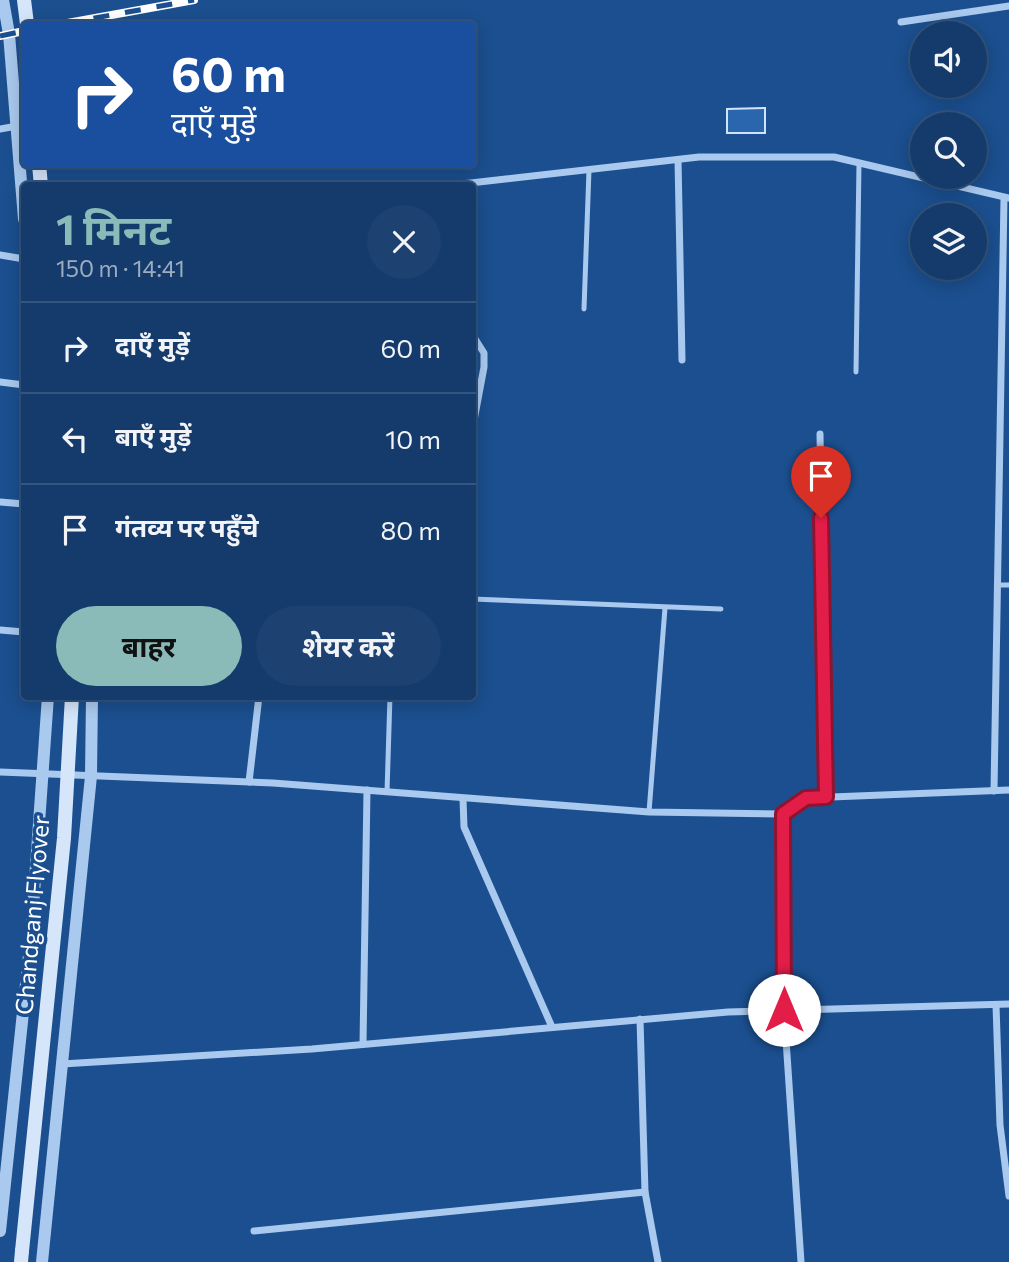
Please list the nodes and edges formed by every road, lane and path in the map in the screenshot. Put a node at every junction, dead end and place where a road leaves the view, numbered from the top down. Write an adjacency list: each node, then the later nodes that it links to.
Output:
1 (3, 0): 6 (street)
2 (24, 0): 4 (main road)
3 (1009, 6): 5 (street)
4 (27, 21)
5 (901, 22)
6 (17, 126): 7 (street); 11 (street)
7 (0, 129)
8 (678, 160): 9 (street); 10 (street); 18 (street)
9 (859, 163): 13 (street); 20 (lane)
10 (589, 170): 12 (street); 16 (lane)
11 (21, 182)
12 (476, 184)
13 (1006, 198): 19 (street)
14 (0, 255): 15 (street)
15 (21, 258)
16 (584, 309)
17 (476, 340): 23 (street)
18 (682, 360)
19 (1005, 368): 27 (street)
20 (856, 372)
21 (0, 382): 22 (street)
22 (21, 385)
23 (476, 409)
24 (820, 434): 47 (street)
25 (0, 502): 26 (street)
26 (21, 504)
27 (997, 585): 28 (lane); 45 (street)
28 (1009, 585)
29 (476, 599): 30 (lane)
30 (665, 608): 31 (lane); 49 (lane)
31 (721, 609)
32 (0, 630): 33 (street)
33 (21, 632)
34 (48, 700): 40 (street)
35 (72, 700): 62 (main road, Chandganj Flyover, bridge)
36 (92, 700): 41 (street)
37 (259, 700): 42 (street)
38 (390, 700): 46 (lane)
39 (0, 772): 40 (street)
40 (43, 774): 41 (street); 60 (street)
41 (91, 776): 42 (street); 57 (street)
42 (249, 782): 43 (street)
43 (367, 790): 46 (street); 56 (street)
44 (1009, 790): 45 (street)
45 (994, 791): 47 (street)
46 (387, 792): 48 (street)
47 (826, 797): 50 (street)
48 (463, 799): 49 (street); 55 (street)
49 (649, 812): 50 (street)
50 (783, 814): 53 (street)
51 (1009, 1004): 52 (street)
52 (996, 1005): 53 (street); 59 (street)
53 (784, 1010): 54 (street); 65 (street)
54 (640, 1020): 55 (street); 58 (street)
55 (552, 1027): 56 (street)
56 (363, 1044): 57 (street)
57 (62, 1064): 63 (street)
58 (645, 1192): 61 (street); 64 (street)
59 (1009, 1196)
60 (0, 1231)
61 (254, 1231)
62 (21, 1257)
63 (42, 1262)
64 (658, 1262)
65 (801, 1262)

